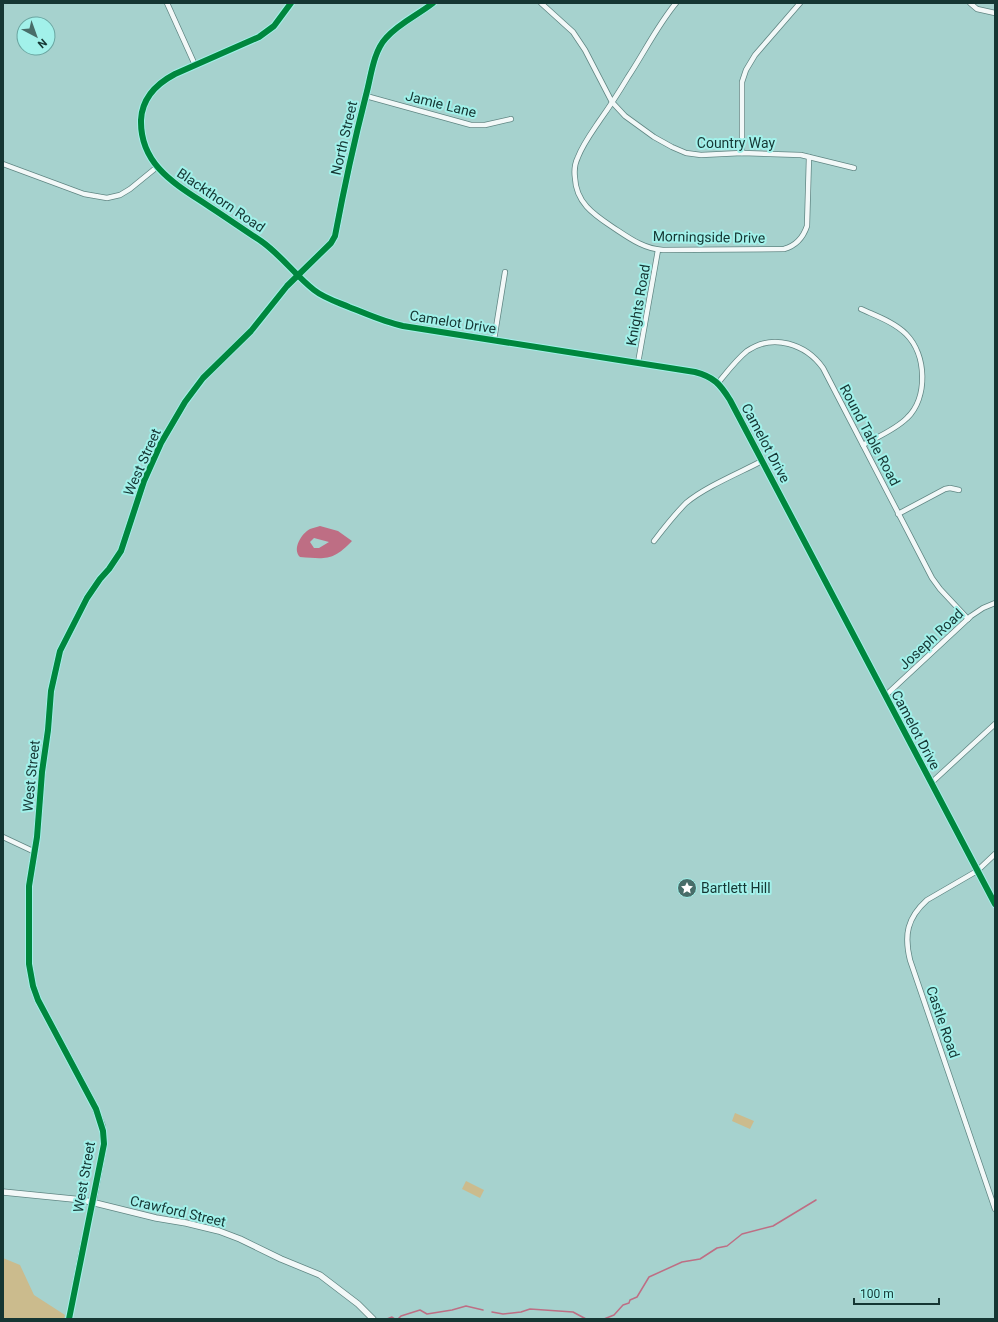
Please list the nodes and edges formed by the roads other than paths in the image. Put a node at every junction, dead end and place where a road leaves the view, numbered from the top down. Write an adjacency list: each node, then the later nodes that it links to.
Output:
1 (167, 3): 9 (street)
2 (291, 3): 9 (street, Blackthorn Road)
3 (433, 3): 10 (street, North Street)
4 (541, 3): 11 (street, Country Way)
5 (676, 3): 11 (street, Morningside Drive)
6 (800, 3): 13 (street)
7 (970, 3): 8 (street)
8 (995, 13)
9 (195, 65): 16 (street, Blackthorn Road)
10 (366, 96): 12 (street, Jamie Lane); 20 (street, North Street)
11 (612, 102): 13 (street, Country Way); 18 (street, Morningside Drive)
12 (511, 118)
13 (742, 153): 14 (street, Country Way)
14 (809, 157): 17 (street, Country Way); 18 (street, Morningside Drive)
15 (3, 164): 16 (street)
16 (157, 167): 20 (street, Blackthorn Road)
17 (854, 168)
18 (658, 250): 24 (street, Knights Road)
19 (505, 272): 23 (street)
20 (298, 276): 21 (street, North Street); 23 (street, Camelot Drive)
21 (287, 286): 37 (street, West Street)
22 (861, 309): 26 (street)
23 (494, 340): 24 (street, Camelot Drive)
24 (638, 363): 25 (street, Camelot Drive)
25 (718, 383): 26 (street, Round Table Road); 27 (street, Camelot Drive)
26 (862, 445): 29 (street, Round Table Road)
27 (762, 461): 30 (street); 33 (street, Camelot Drive)
28 (959, 490): 29 (street)
29 (898, 514): 32 (street, Round Table Road)
30 (654, 541)
31 (995, 603): 32 (street, Joseph Road)
32 (968, 619): 33 (street, Joseph Road)
33 (885, 696): 35 (street, Camelot Drive)
34 (995, 724): 35 (street)
35 (931, 783): 39 (street, Camelot Drive)
36 (3, 837): 37 (street)
37 (35, 852): 42 (street, West Street)
38 (995, 854): 39 (street, Castle Road)
39 (977, 871): 40 (street, Camelot Drive); 43 (street, Castle Road)
40 (995, 904)
41 (3, 1192): 42 (street, Crawford Street)
42 (93, 1202): 44 (street, West Street); 45 (street, Crawford Street)
43 (995, 1209)
44 (69, 1319)
45 (373, 1319)

